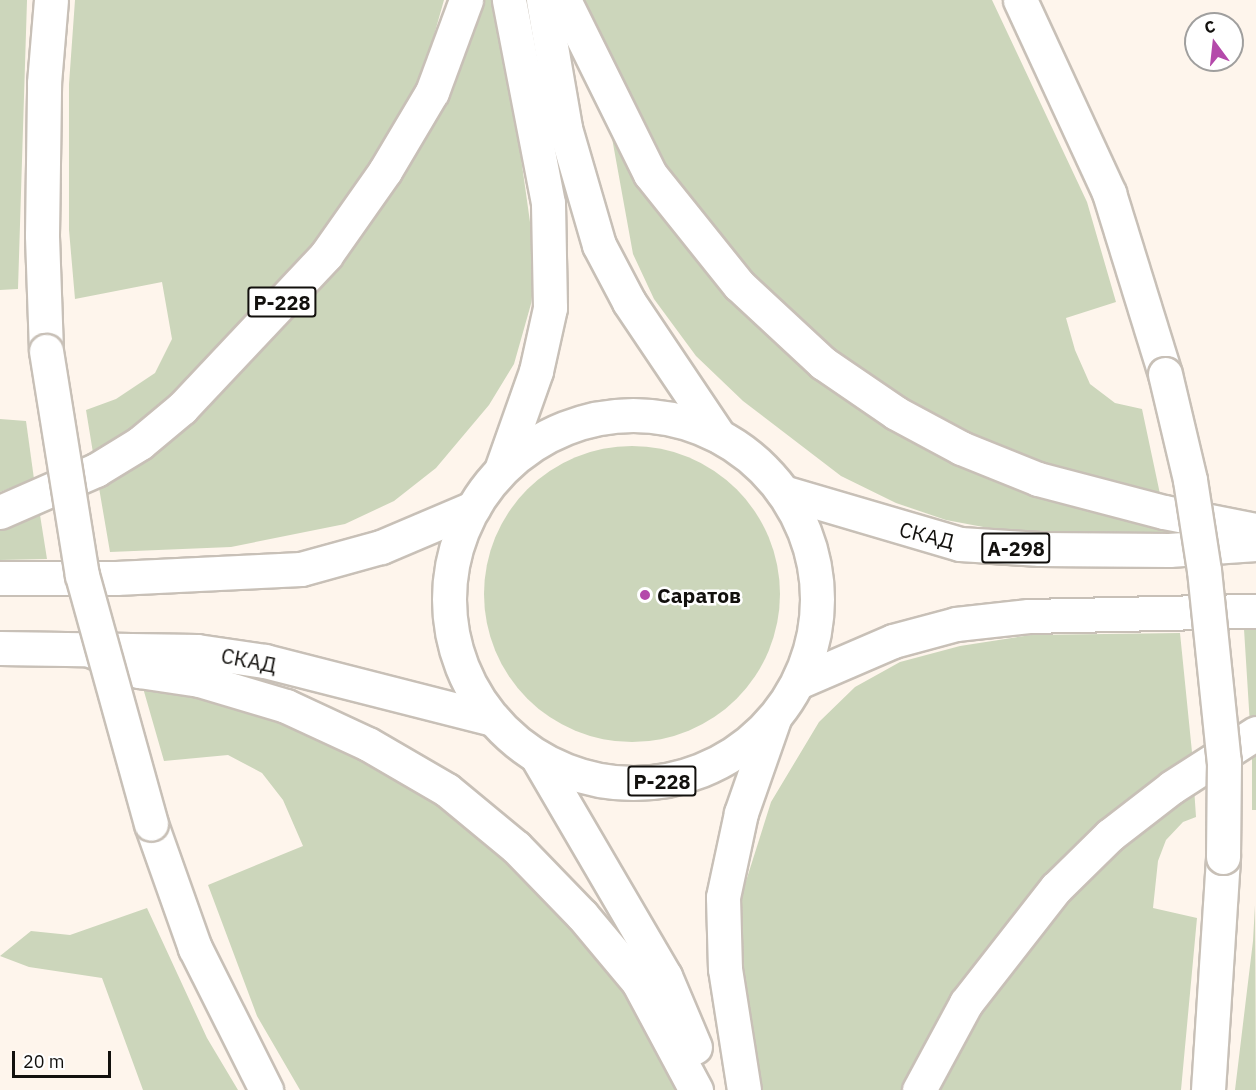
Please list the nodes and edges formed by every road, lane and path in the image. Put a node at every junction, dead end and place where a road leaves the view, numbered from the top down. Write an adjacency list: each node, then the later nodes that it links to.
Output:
1 (51, 0): 23 (main road, bridge)
2 (465, 0): 11 (main road, Р-228)
3 (509, 0): 8 (main road, Р-228)
4 (543, 0): 7 (main road, Р-228)
5 (564, 0): 12 (main road)
6 (1020, 0): 28 (main road, bridge)
7 (719, 436): 8 (main road, Р-228); 9 (main road, Р-228)
8 (501, 472): 10 (main road, Р-228)
9 (783, 492): 13 (main road, СКАД / А-298); 18 (main road, Р-228)
10 (473, 508): 14 (main road, Р-228); 19 (main road, Р-228)
11 (0, 512)
12 (1256, 530)
13 (1256, 544)
14 (0, 578)
15 (1256, 611): 18 (main road)
16 (0, 648): 17 (main road, СКАД / Р-228)
17 (86, 649): 19 (main road, СКАД / Р-228); 24 (main road)
18 (798, 681): 20 (main road, Р-228)
19 (493, 719): 22 (main road, Р-228)
20 (774, 719): 22 (main road, Р-228); 26 (main road)
21 (1256, 733): 27 (main road)
22 (537, 757): 25 (main road)
23 (266, 1090)
24 (696, 1090)
25 (713, 1090)
26 (744, 1090)
27 (919, 1090)
28 (1208, 1090)

